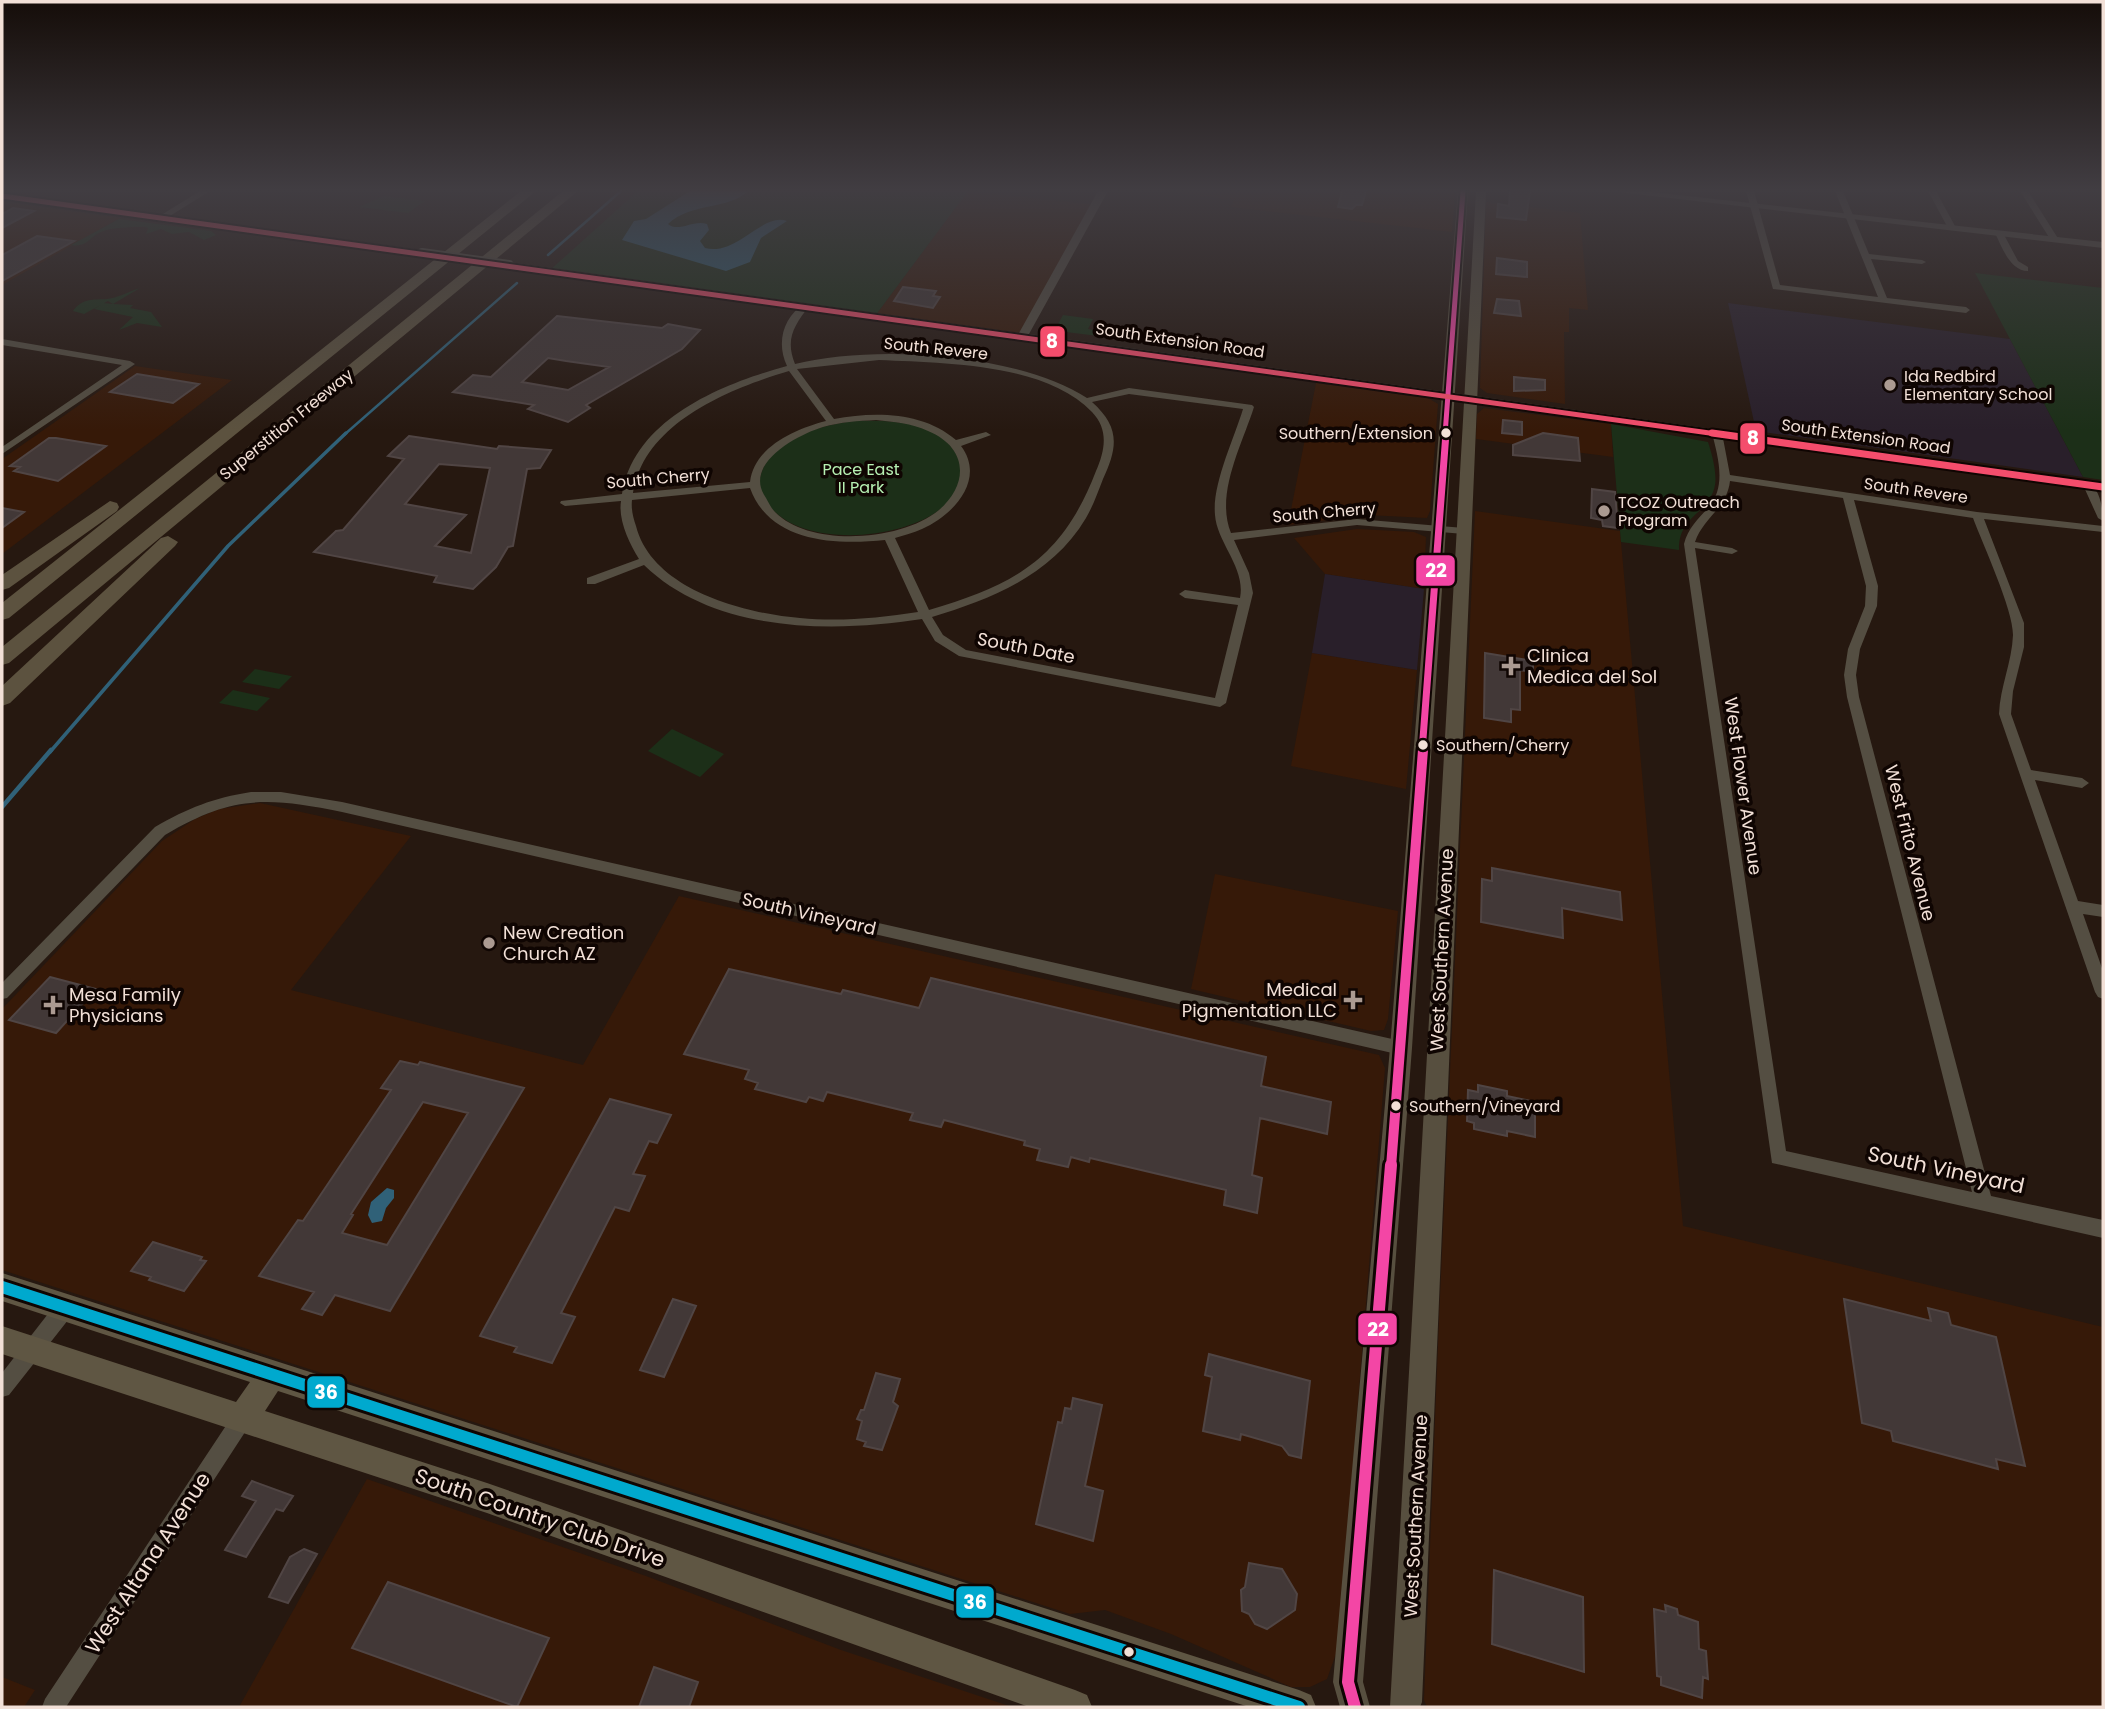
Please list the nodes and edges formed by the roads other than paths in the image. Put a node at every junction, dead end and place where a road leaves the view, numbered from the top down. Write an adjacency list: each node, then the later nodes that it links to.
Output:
1 (475, 271): 10 (highway, Superstition Freeway)
2 (476, 271): 10 (highway)
3 (551, 271): 13 (street, South Extension Road, bridge)
4 (1059, 271): 16 (street)
5 (1457, 271): 12 (main road, West Southern Avenue)
6 (1477, 271): 18 (main road, West Southern Avenue)
7 (1772, 271): 11 (street)
8 (1872, 271): 11 (street)
9 (427, 272): 20 (highway, Superstition Freeway)
10 (466, 278): 15 (highway, Superstition Freeway)
11 (1884, 300): 14 (street)
12 (1455, 304): 18 (main road); 21 (main road, West Southern Avenue)
13 (805, 306): 16 (street, South Extension Road); 19 (street)
14 (1966, 310)
15 (412, 320): 51 (highway, Superstition Freeway); 52 (highway)
16 (1023, 335): 21 (street, South Extension Road)
17 (2, 342): 28 (street)
18 (1473, 345): 22 (main road, West Southern Avenue)
19 (793, 367): 23 (street, South Revere); 24 (street); 34 (street, South Revere)
20 (286, 386): 46 (highway); 49 (highway, Superstition Freeway)
21 (1448, 395): 22 (street, South Extension Road); 38 (main road, West Southern Avenue)
22 (1470, 398): 25 (street, South Extension Road); 38 (main road, West Southern Avenue)
23 (1085, 401): 41 (street); 50 (street, South Revere)
24 (831, 421): 27 (street); 30 (street)
25 (1717, 433): 29 (street); 31 (street, South Extension Road)
26 (986, 435): 27 (street)
27 (955, 444): 40 (street)
28 (2, 451)
29 (1724, 477): 33 (street, South Revere); 42 (street)
30 (754, 485): 34 (street, South Cherry); 40 (street)
31 (2088, 485): 32 (street, South Extension Road); 37 (street)
32 (2103, 487)
33 (1848, 496): 36 (street, South Revere); 61 (street, West Frito Avenue)
34 (625, 497): 35 (street, South Cherry); 44 (street)
35 (565, 503)
36 (1977, 514): 39 (street, South Revere); 53 (street)
37 (2103, 518)
38 (1451, 529): 41 (street, South Cherry); 59 (main road, West Southern Avenue); 74 (main road, West Southern Avenue)
39 (2103, 529)
40 (889, 537): 50 (street, South Date)
41 (1228, 537): 48 (street)
42 (1689, 544): 43 (street); 60 (street, West Flower Avenue)
43 (1732, 551)
44 (646, 560): 45 (street); 50 (street)
45 (591, 581)
46 (2, 584)
47 (1185, 594): 48 (street)
48 (1246, 602): 50 (street, South Date)
49 (2, 612)
50 (925, 615)
51 (2, 659)
52 (2, 698)
53 (2025, 774): 54 (street); 55 (street)
54 (2082, 782)
55 (2071, 906): 56 (street); 57 (street)
56 (2103, 911)
57 (2103, 992)
58 (2, 993): 59 (street, South Vineyard)
59 (1401, 1048): 73 (main road, West Southern Avenue)
60 (1778, 1157): 61 (street, South Vineyard)
61 (1983, 1200): 62 (street, South Vineyard)
62 (2103, 1229)
63 (2, 1287): 64 (main road)
64 (65, 1308): 66 (street); 67 (main road)
65 (2, 1339): 66 (main road, South Country Club Drive)
66 (32, 1350): 68 (street); 69 (main road, South Country Club Drive)
67 (272, 1375): 69 (main road); 72 (main road)
68 (2, 1388)
69 (242, 1419): 70 (street, West Altana Avenue); 71 (main road, South Country Club Drive)
70 (54, 1707)
71 (1075, 1707)
72 (1299, 1707)
73 (1354, 1707)
74 (1405, 1707)

